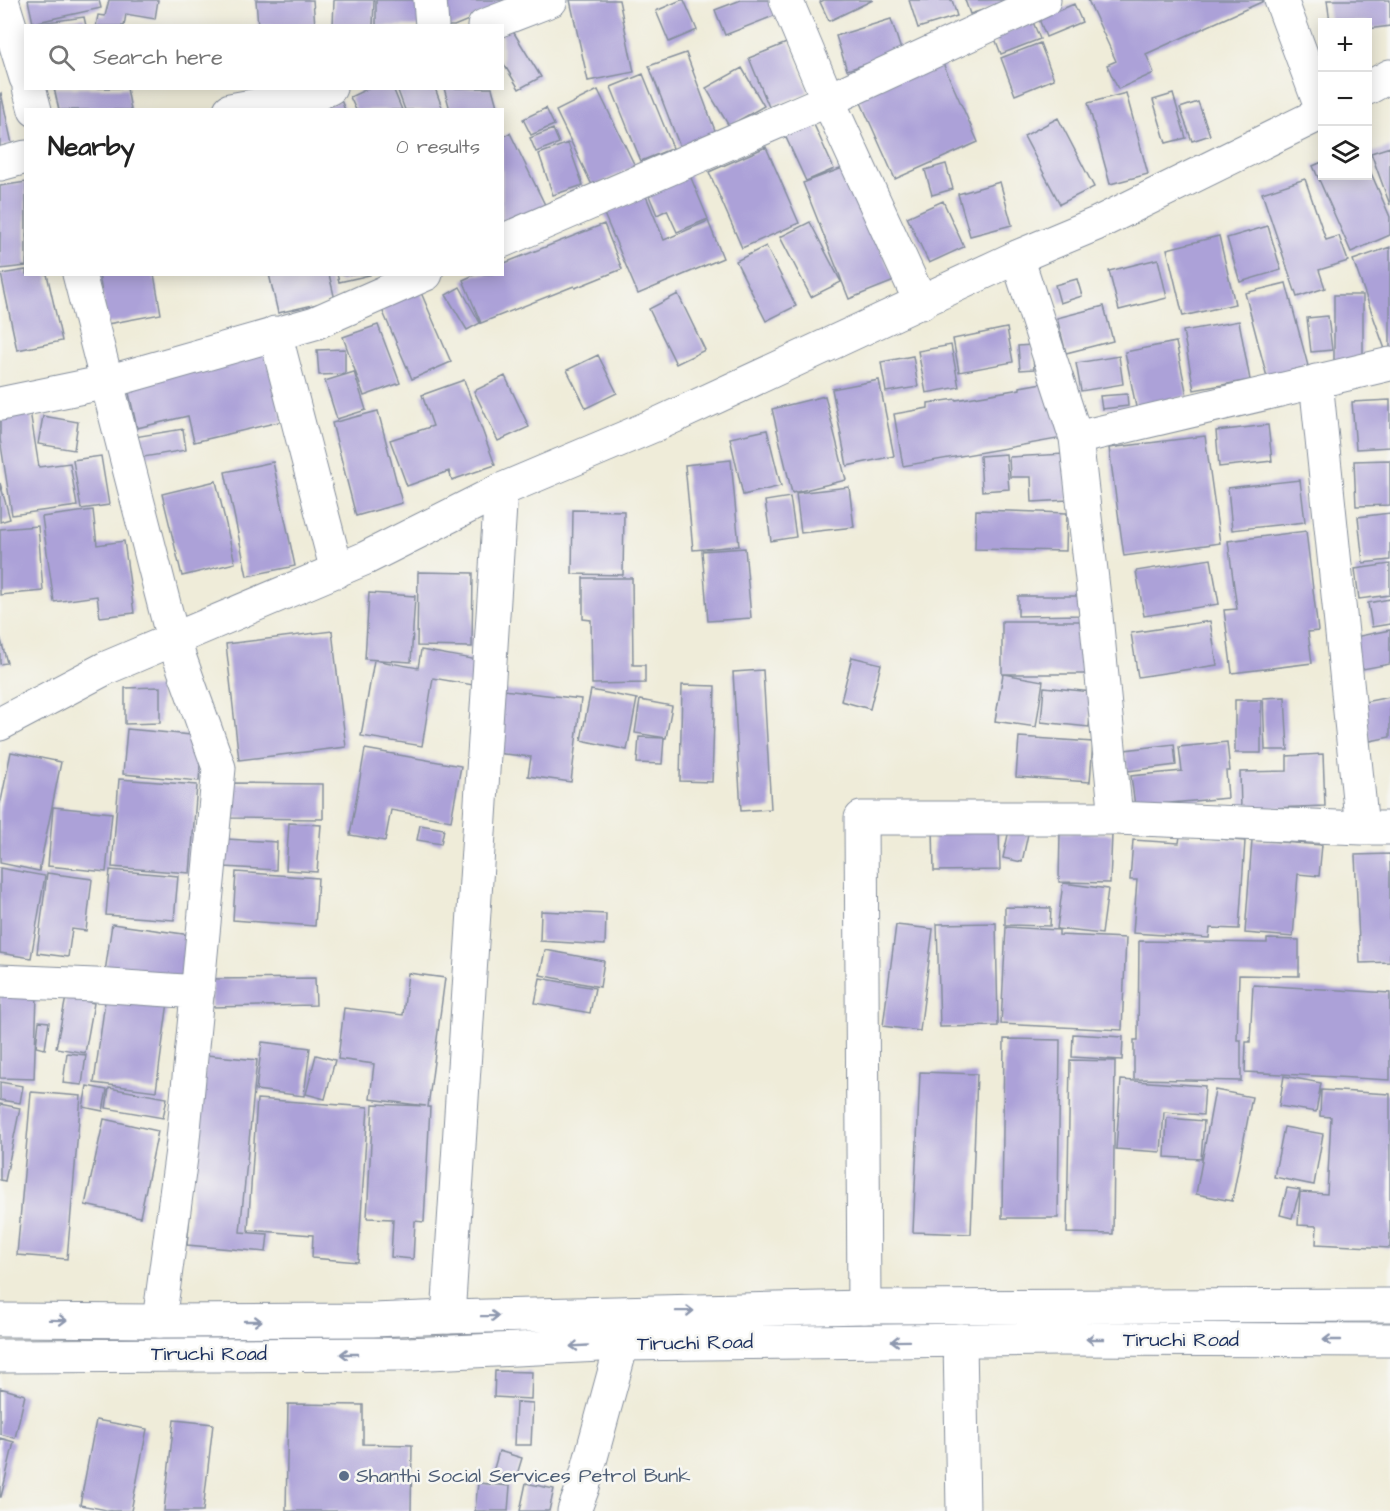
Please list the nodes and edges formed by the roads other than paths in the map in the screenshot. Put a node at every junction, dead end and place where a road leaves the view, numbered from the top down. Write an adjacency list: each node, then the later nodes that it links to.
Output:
1 (2, 0): 9 (main road)
2 (430, 0): 7 (main road)
3 (551, 0): 8 (main road)
4 (786, 0): 15 (main road)
5 (1044, 0): 15 (main road)
6 (1281, 0): 14 (main road)
7 (432, 24)
8 (489, 24)
9 (24, 72)
10 (1390, 76): 11 (main road)
11 (1372, 86)
12 (29, 90): 16 (main road)
13 (326, 90): 17 (main road)
14 (1318, 99)
15 (828, 100): 21 (main road); 25 (main road)
16 (34, 108)
17 (241, 108)
18 (1318, 114): 22 (main road)
19 (24, 158): 20 (main road)
20 (0, 164)
21 (504, 240)
22 (1017, 257): 25 (main road); 31 (main road)
23 (80, 276): 29 (main road)
24 (421, 276): 26 (main road)
25 (921, 303): 32 (main road)
26 (275, 333): 29 (main road); 33 (main road)
27 (1390, 364): 28 (main road)
28 (1316, 381): 31 (main road); 37 (main road)
29 (106, 382): 30 (main road); 34 (main road)
30 (0, 404)
31 (1076, 438): 36 (main road)
32 (501, 490): 33 (main road); 42 (main road)
33 (337, 571): 34 (main road)
34 (173, 639): 35 (main road); 39 (main road)
35 (0, 724)
36 (1116, 818): 37 (main road); 41 (main road)
37 (1376, 828)
38 (0, 981): 39 (main road)
39 (198, 992): 44 (main road)
40 (1390, 1305): 41 (main road, Tiruchi Road)
41 (864, 1307): 42 (main road, Tiruchi Road, one-way to 41)
42 (448, 1317): 44 (main road, Tiruchi Road, one-way to 42)
43 (0, 1320): 44 (main road, Tiruchi Road, one-way to 44)
44 (159, 1321)
45 (960, 1340): 46 (main road, Tiruchi Road, one-way to 45); 47 (main road, Tiruchi Road, one-way to 47); 50 (main road)
46 (1390, 1340)
47 (622, 1344): 48 (main road, Tiruchi Road, one-way to 48); 49 (main road)
48 (0, 1356)
49 (574, 1511)
50 (963, 1511)

